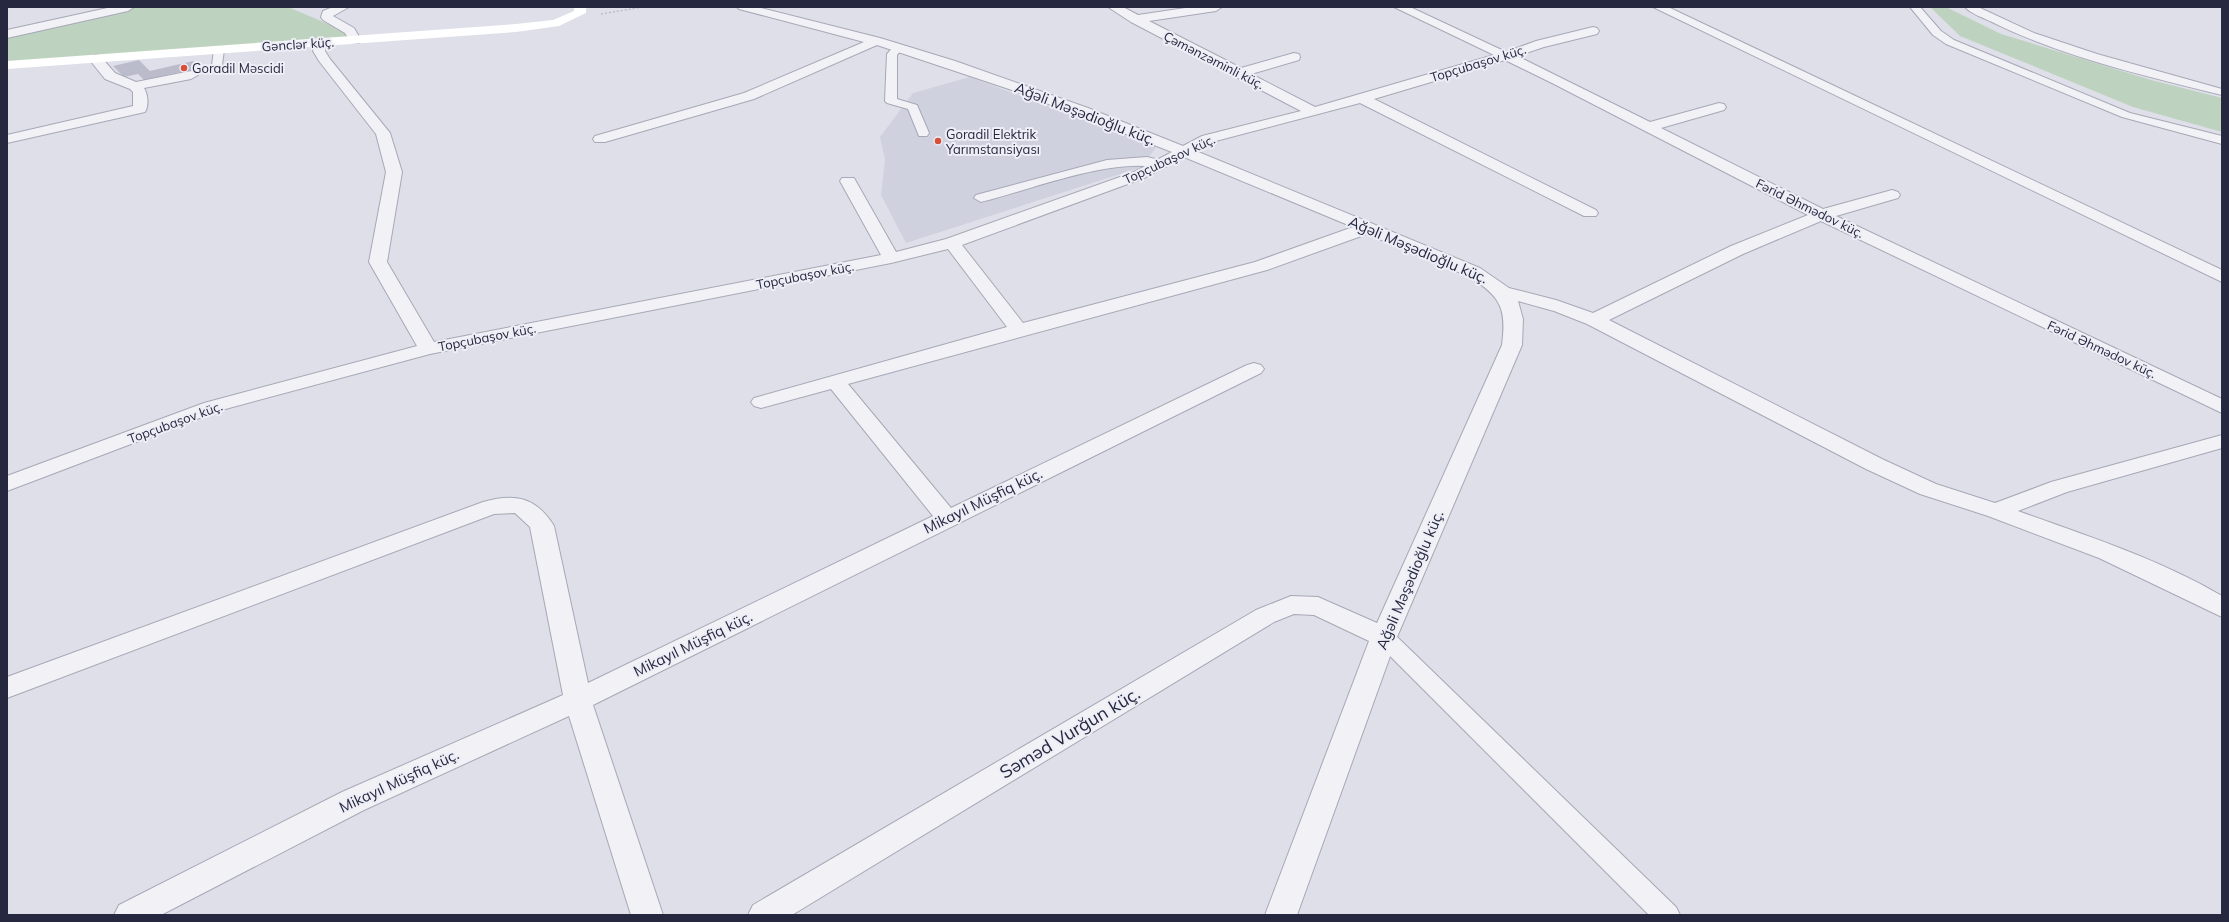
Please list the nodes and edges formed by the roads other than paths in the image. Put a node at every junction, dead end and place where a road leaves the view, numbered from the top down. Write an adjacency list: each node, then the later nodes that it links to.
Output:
1 (128, 7): 15 (street)
2 (343, 7): 18 (street)
3 (742, 7): 13 (street, Ağəli Məşədioğlu küç.)
4 (1114, 7): 14 (street, Çəmənzəminli küç.)
5 (1216, 7): 14 (street)
6 (1400, 7): 23 (street, Fərid Əhmədov küç.)
7 (1659, 7): 50 (street)
8 (1915, 7): 39 (lane)
9 (1970, 7): 31 (lane)
10 (796, 8): 13 (street)
11 (57, 11): 15 (street)
12 (577, 12): 18 (street, Gənclər küç.)
13 (774, 15): 19 (street, Ağəli Məşədioğlu küç.)
14 (1135, 19): 28 (street, Çəmənzəminli küç.)
15 (70, 20): 17 (street)
16 (1593, 31): 23 (street, Topçubaşov küç.)
17 (7, 34)
18 (355, 40): 20 (street, Gənclər küç.)
19 (876, 41): 21 (street, Ağəli Məşədioğlu küç.); 38 (street)
20 (321, 43): 22 (street, Gənclər küç.); 54 (street)
21 (898, 48): 36 (lane); 40 (street, Ağəli Məşədioğlu küç.)
22 (218, 50): 25 (street, Gənclər küç.); 27 (lane)
23 (1506, 56): 32 (street, Topçubaşov küç.); 35 (street, Fərid Əhmədov küç.)
24 (1294, 57): 28 (street)
25 (95, 59): 26 (street, Gənclər küç.); 30 (street)
26 (7, 65)
27 (217, 65)
28 (1238, 73): 34 (street, Çəmənzəminli küç.)
29 (191, 75): 30 (street)
30 (135, 86): 37 (street)
31 (2222, 92)
32 (1361, 98): 34 (street, Topçubaşov küç.); 45 (street)
33 (1719, 107): 35 (street)
34 (1314, 112): 40 (street, Topçubaşov küç.)
35 (1648, 127): 46 (street, Fərid Əhmədov küç.)
36 (923, 133)
37 (7, 139)
38 (600, 139)
39 (2222, 140)
40 (1181, 151): 41 (street, Topçubaşov küç.); 47 (street, Ağəli Məşədioğlu küç.)
41 (1160, 164): 44 (lane); 48 (street, Topçubaşov küç.)
42 (848, 181): 49 (street)
43 (1892, 195): 46 (street)
44 (981, 198)
45 (1590, 213)
46 (1822, 215): 52 (street); 58 (street, Fərid Əhmədov küç.)
47 (1367, 228): 51 (street, Ağəli Məşədioğlu küç.); 53 (street)
48 (952, 243): 49 (street, Topçubaşov küç.); 53 (street)
49 (891, 258): 54 (street, Topçubaşov küç.)
50 (2222, 277)
51 (1503, 293): 52 (street); 64 (street, Ağəli Məşədioğlu küç.)
52 (1594, 320): 61 (street)
53 (1019, 330): 56 (street)
54 (428, 349): 60 (street, Topçubaşov küç.)
55 (1254, 369): 62 (street, Mikayıl Müşfiq küç.)
56 (835, 381): 57 (street); 62 (street)
57 (761, 402)
58 (2222, 407)
59 (2222, 441): 61 (street)
60 (7, 484)
61 (1996, 511): 63 (street)
62 (948, 518): 66 (street, Mikayıl Müşfiq küç.)
63 (2222, 608)
64 (1384, 637): 69 (street, Səməd Vurğun küç.); 70 (street, Ağəli Məşədioğlu küç.); 71 (lane)
65 (7, 688): 66 (street)
66 (578, 700): 67 (street, Mikayıl Müşfiq küç.); 68 (street)
67 (130, 915)
68 (647, 915)
69 (764, 915)
70 (1281, 915)
71 (1668, 915)

